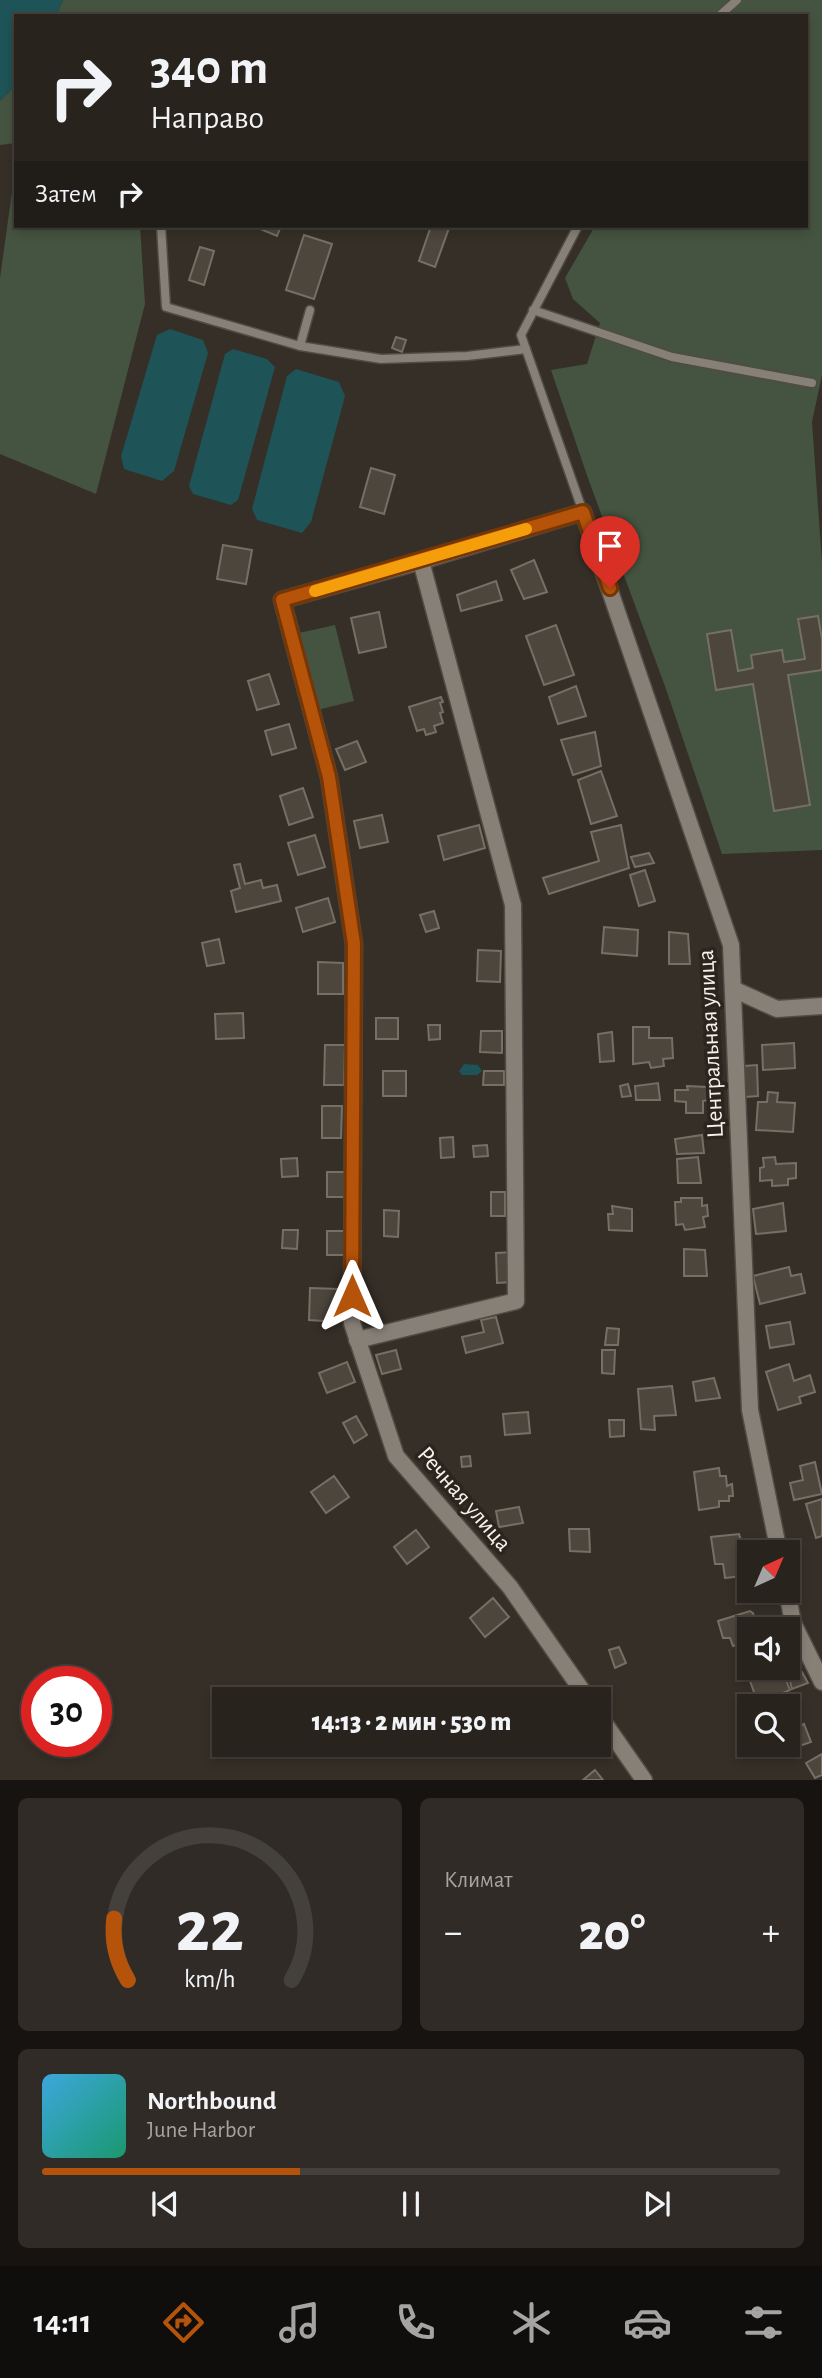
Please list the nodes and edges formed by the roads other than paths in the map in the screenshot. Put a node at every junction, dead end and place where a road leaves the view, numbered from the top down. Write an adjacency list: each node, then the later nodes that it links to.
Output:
1 (737, 0): 2 (lane)
2 (721, 14)
3 (161, 228): 7 (lane)
4 (577, 228): 6 (lane)
5 (310, 310): 7 (lane)
6 (533, 310): 8 (lane); 9 (lane)
7 (300, 346): 8 (lane)
8 (526, 349): 10 (lane)
9 (812, 383)
10 (583, 512): 11 (street); 12 (street, Центральная улица)
11 (421, 561): 14 (street, Речная улица); 14 (street)
12 (733, 989): 13 (street); 15 (street, Центральная улица)
13 (822, 1006)
14 (357, 1340): 18 (street, Речная улица)
15 (777, 1540)
16 (789, 1603): 17 (street)
17 (822, 1682)
18 (580, 1687)
19 (611, 1733): 20 (street)
20 (644, 1780)

